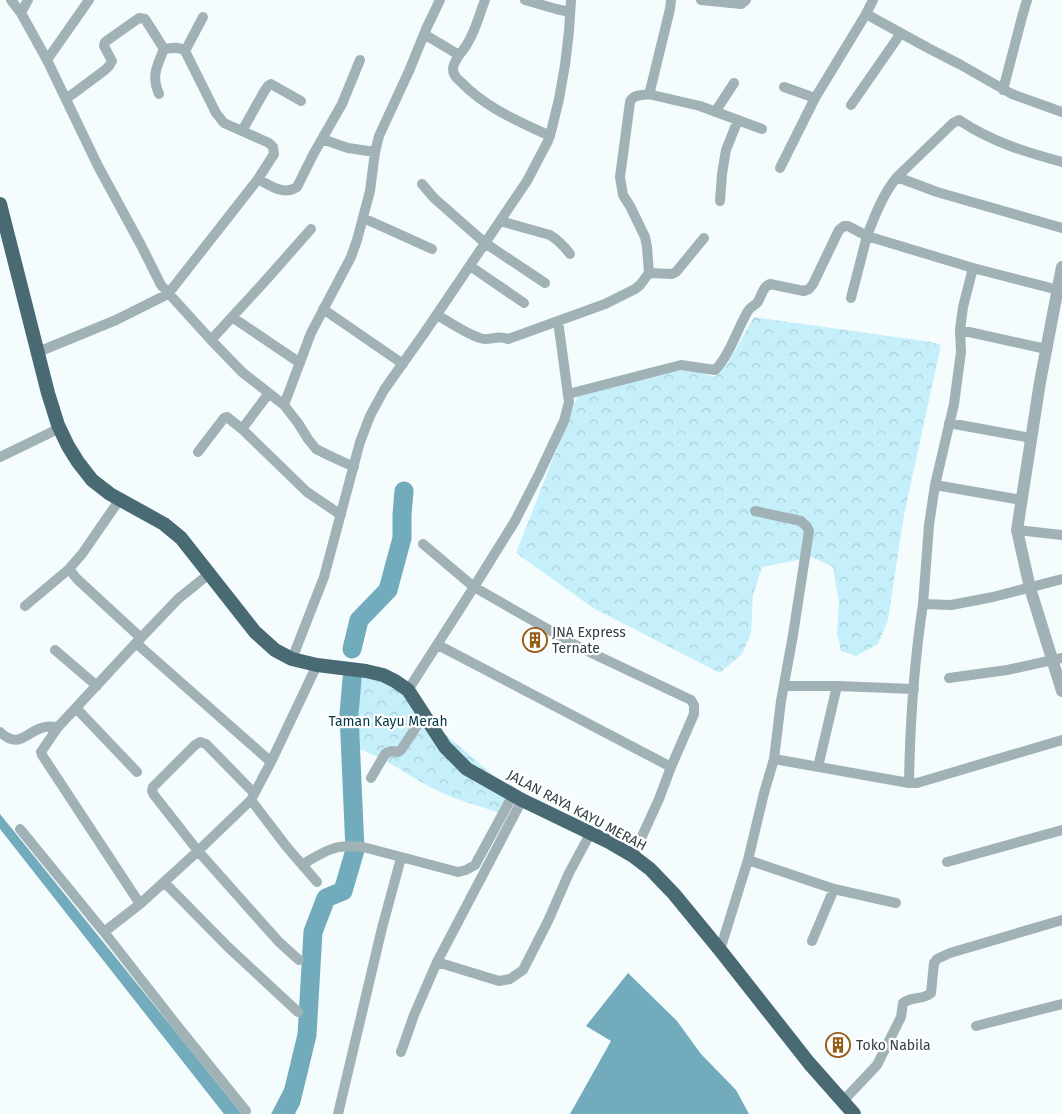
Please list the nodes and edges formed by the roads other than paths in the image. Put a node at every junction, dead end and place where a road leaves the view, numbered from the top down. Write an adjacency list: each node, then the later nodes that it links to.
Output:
1 (11, 0): 15 (street)
2 (28, 0): 15 (street)
3 (89, 0): 23 (street)
4 (440, 0): 19 (street)
5 (485, 0): 22 (street)
6 (525, 0): 14 (street)
7 (571, 0): 14 (street)
8 (671, 0): 29 (street)
9 (701, 0): 13 (street)
10 (746, 0): 13 (street)
11 (873, 0): 16 (street)
12 (1028, 0): 27 (street)
13 (725, 1)
14 (570, 12): 39 (street)
15 (21, 13): 23 (street)
16 (866, 14): 18 (street); 30 (street)
17 (203, 17): 21 (street)
18 (901, 33): 27 (street); 33 (street)
19 (424, 34): 22 (street); 41 (street)
20 (164, 49): 21 (street); 28 (street); 31 (street)
21 (185, 51): 38 (street)
22 (459, 55): 39 (street)
23 (47, 60): 31 (street)
24 (360, 60): 40 (street)
25 (734, 83): 34 (street)
26 (784, 87): 30 (street)
27 (1003, 90): 35 (street)
28 (159, 94)
29 (648, 94): 34 (street); 61 (street)
30 (815, 98): 43 (street)
31 (66, 99): 64 (street)
32 (301, 101): 38 (street)
33 (851, 105)
34 (715, 112): 36 (street)
35 (1062, 112)
36 (738, 120): 37 (street); 47 (street)
37 (762, 129)
38 (242, 131): 45 (street)
39 (550, 136): 50 (street)
40 (322, 139): 41 (street); 45 (street)
41 (375, 152): 49 (street)
42 (1062, 162): 44 (street)
43 (780, 168)
44 (897, 177): 51 (street); 53 (street)
45 (258, 179): 64 (street)
46 (422, 184): 55 (street)
47 (720, 202)
48 (0, 204): 74 (highway, JALAN RAYA KAYU MERAH)
49 (363, 218): 56 (street); 67 (street)
50 (500, 221): 55 (street); 57 (street)
51 (1062, 228)
52 (311, 229): 69 (street)
53 (868, 236): 60 (street); 65 (street); 77 (street)
54 (704, 238): 61 (street)
55 (485, 243): 58 (street); 62 (street)
56 (432, 249)
57 (570, 254)
58 (470, 266): 66 (street); 68 (street)
59 (1062, 267): 63 (street)
60 (973, 268): 63 (street); 71 (street)
61 (649, 273): 70 (street)
62 (545, 284)
63 (1060, 290): 73 (street)
64 (168, 294): 72 (street); 74 (street)
65 (851, 298)
66 (524, 303)
67 (323, 309): 75 (street); 76 (street)
68 (437, 315): 70 (street); 76 (street)
69 (232, 317): 72 (street); 75 (street)
70 (558, 321): 77 (street)
71 (960, 330): 73 (street); 80 (street)
72 (211, 340): 78 (street)
73 (1046, 349): 83 (street)
74 (38, 352): 81 (highway, JALAN RAYA KAYU MERAH)
75 (300, 362): 79 (street)
76 (403, 364): 86 (street)
77 (568, 390): 98 (street)
78 (269, 394): 79 (street); 82 (street)
79 (284, 405): 86 (street)
80 (949, 423): 83 (street); 87 (street)
81 (60, 428): 85 (street); 88 (highway, JALAN RAYA KAYU MERAH)
82 (242, 429): 84 (street); 91 (street)
83 (1031, 438): 89 (street)
84 (198, 452)
85 (0, 457)
86 (354, 467): 91 (street)
87 (935, 485): 89 (street); 100 (street)
88 (120, 499): 95 (street); 96 (highway, JALAN RAYA KAYU MERAH)
89 (1022, 500): 92 (street)
90 (755, 511): 110 (street)
91 (341, 515): 105 (street)
92 (1017, 530): 93 (street); 99 (street)
93 (1062, 535)
94 (423, 544): 98 (street)
95 (69, 569): 101 (street); 102 (street)
96 (209, 574): 102 (street); 105 (highway, JALAN RAYA KAYU MERAH)
97 (1062, 579): 99 (street)
98 (474, 586): 103 (street); 122 (street)
99 (1030, 588): 100 (street); 106 (street)
100 (923, 604): 112 (street)
101 (25, 606)
102 (138, 641): 109 (street); 121 (street)
103 (438, 645): 113 (street); 122 (street)
104 (55, 650): 109 (street)
105 (292, 659): 107 (highway, JALAN RAYA KAYU MERAH)
106 (1058, 659): 108 (street); 114 (street)
107 (317, 665): 113 (highway, JALAN RAYA KAYU MERAH); 121 (street)
108 (949, 678)
109 (96, 686): 115 (street)
110 (784, 686): 111 (street); 120 (street)
111 (837, 686): 112 (street); 123 (street)
112 (914, 689): 126 (street)
113 (408, 690): 116 (highway, JALAN RAYA KAYU MERAH)
114 (1062, 691)
115 (76, 708): 117 (street); 124 (street)
116 (424, 715): 125 (street); 128 (highway, JALAN RAYA KAYU MERAH)
117 (58, 727): 118 (street); 142 (street)
118 (0, 732)
119 (1062, 740): 126 (street)
120 (774, 759): 123 (street); 135 (street)
121 (271, 762): 127 (street)
122 (671, 767): 133 (street)
123 (818, 768): 126 (street)
124 (137, 772)
125 (372, 778)
126 (909, 783)
127 (253, 796): 132 (street); 132 (street); 137 (street)
128 (517, 797): 131 (highway, JALAN RAYA KAYU MERAH); 134 (street); 148 (street)
129 (20, 829): 144 (street)
130 (1062, 830): 136 (street)
131 (590, 834): 133 (highway, JALAN RAYA KAYU MERAH); 148 (street)
132 (198, 851): 138 (street); 147 (street)
133 (633, 856): 146 (highway, JALAN RAYA KAYU MERAH)
134 (401, 858): 137 (street); 155 (street)
135 (748, 860): 140 (street); 146 (street)
136 (947, 862)
137 (303, 864): 139 (street)
138 (164, 882): 142 (street); 150 (street)
139 (317, 882)
140 (834, 889): 141 (street); 145 (street)
141 (896, 903)
142 (140, 904): 144 (street)
143 (1062, 920): 153 (street)
144 (104, 932): 154 (street)
145 (812, 941)
146 (720, 950): 153 (highway, JALAN RAYA KAYU MERAH)
147 (299, 960)
148 (437, 962): 152 (street)
149 (1062, 1004): 151 (street)
150 (298, 1012)
151 (976, 1026)
152 (401, 1052)
153 (843, 1102): 156 (highway, JALAN RAYA KAYU MERAH)
154 (246, 1111)
155 (338, 1114)
156 (854, 1114)

